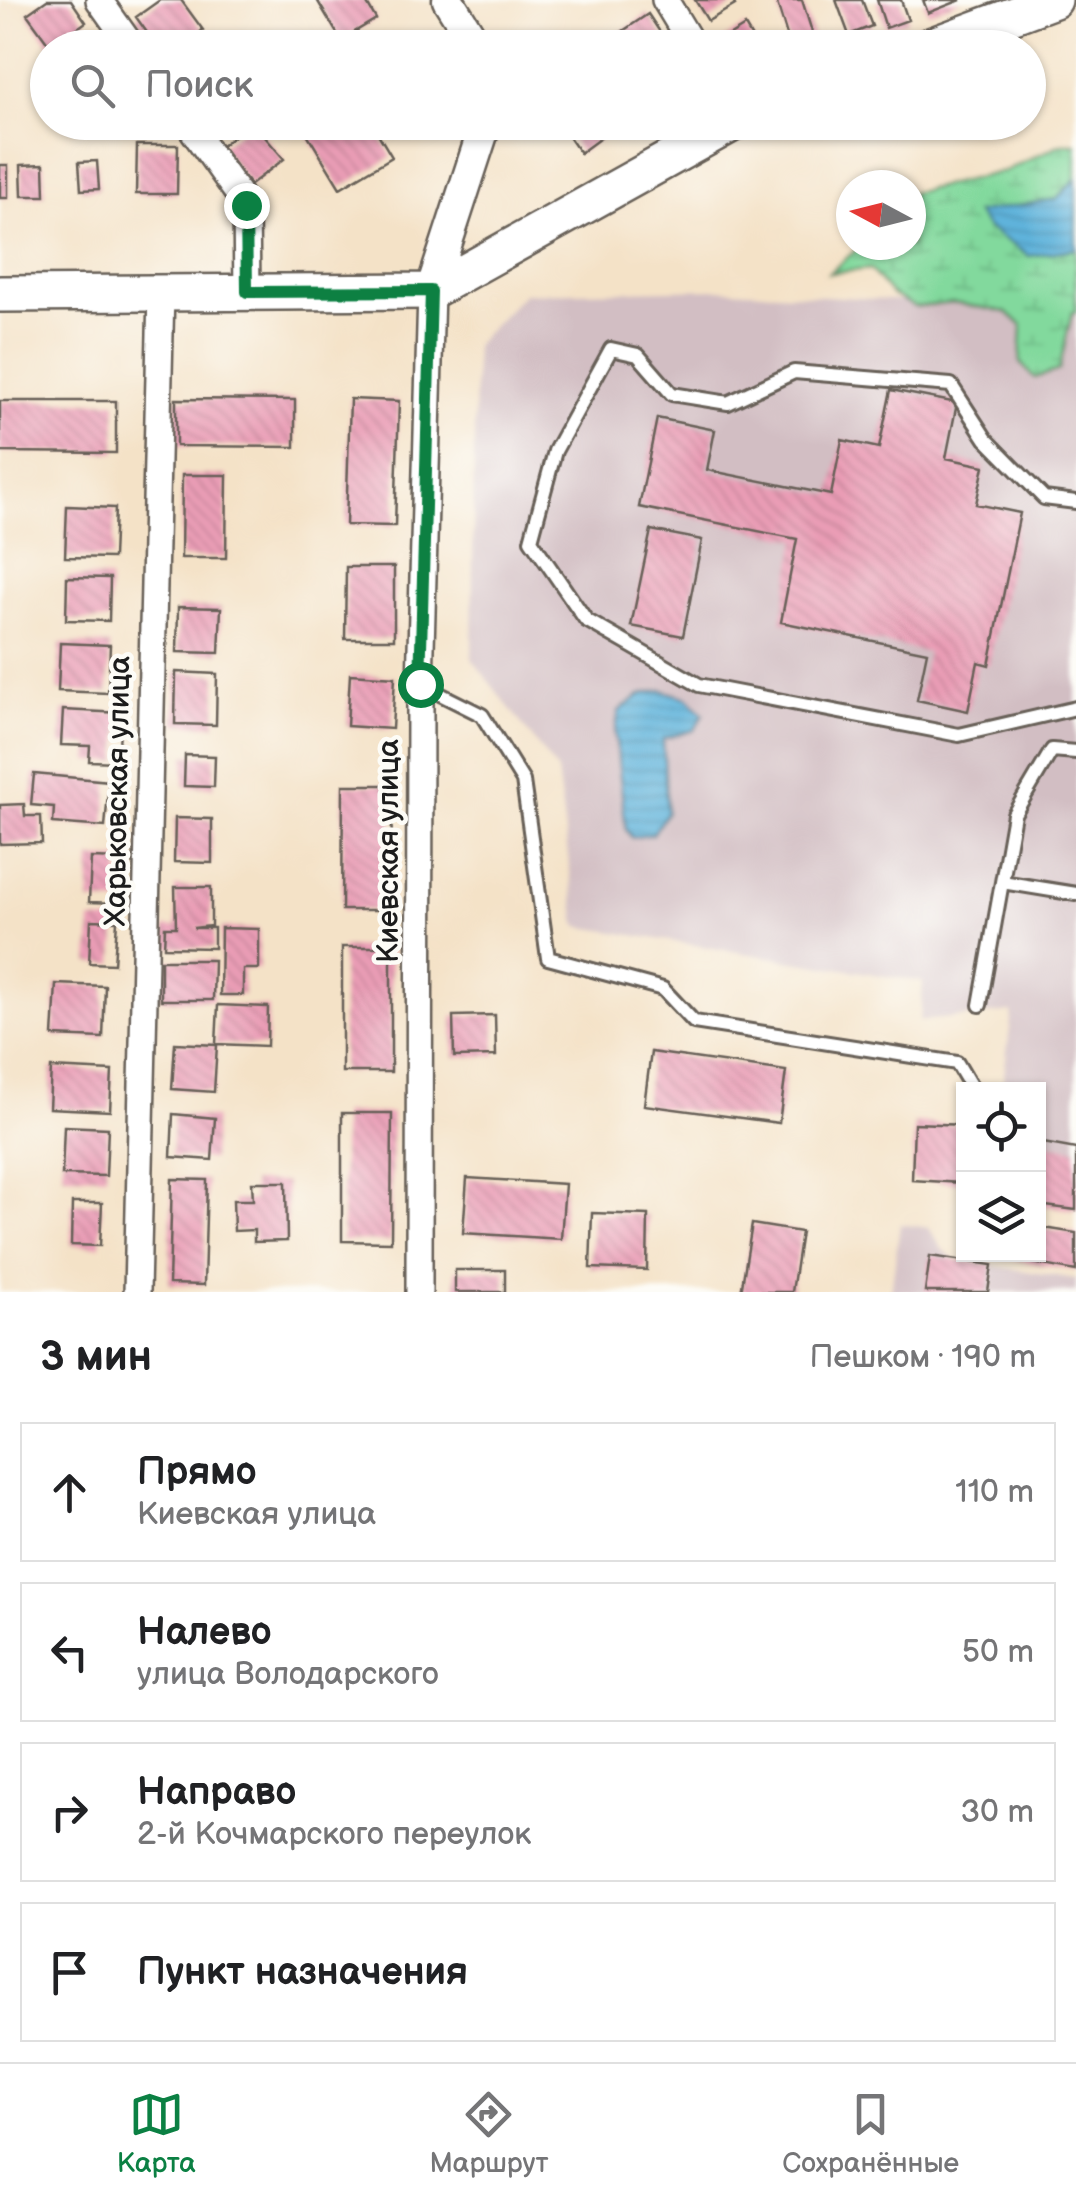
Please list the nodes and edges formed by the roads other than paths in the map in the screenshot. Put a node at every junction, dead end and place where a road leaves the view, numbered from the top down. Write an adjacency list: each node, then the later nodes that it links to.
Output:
1 (99, 0): 6 (street)
2 (448, 0): 7 (street)
3 (666, 0): 8 (street)
4 (1040, 6): 5 (main road); 9 (main road)
5 (1076, 12)
6 (120, 30)
7 (467, 30)
8 (684, 30)
9 (974, 30)
10 (199, 140): 15 (street)
11 (480, 140): 13 (street)
12 (704, 140): 13 (main road)
13 (431, 291): 15 (main road); 18 (street, Киевская улица)
14 (162, 292): 15 (main road); 16 (main road); 25 (street, Харьковская улица)
15 (247, 292)
16 (0, 294)
17 (1076, 502): 19 (lane)
18 (420, 684): 24 (lane); 26 (street, Киевская улица)
19 (1076, 708)
20 (1076, 752): 21 (lane)
21 (1002, 882): 22 (lane); 23 (lane)
22 (1076, 894)
23 (980, 1005)
24 (968, 1082)
25 (137, 1292)
26 (419, 1292)

